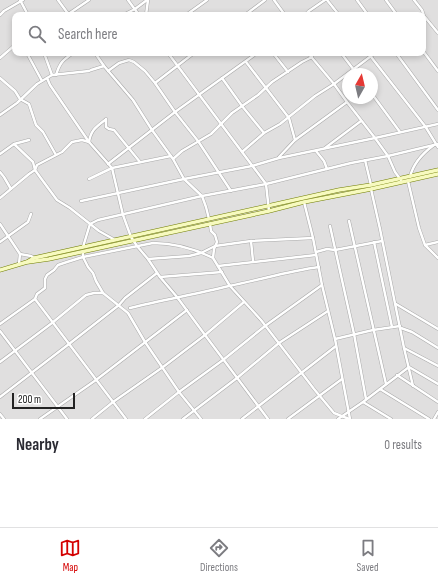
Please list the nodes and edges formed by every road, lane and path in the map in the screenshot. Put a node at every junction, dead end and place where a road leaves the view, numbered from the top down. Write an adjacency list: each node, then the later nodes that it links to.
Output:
1 (21, 0): 14 (street); 28 (street)
2 (58, 0): 15 (street)
3 (89, 0): 16 (street)
4 (128, 0): 13 (street)
5 (148, 0): 13 (street); 19 (street)
6 (207, 0): 20 (street)
7 (265, 0): 21 (street)
8 (274, 0): 22 (street)
9 (326, 0): 23 (street); 24 (street)
10 (357, 0): 25 (street)
11 (386, 0): 26 (street)
12 (414, 0): 27 (street)
13 (135, 9): 17 (street); 18 (street)
14 (27, 12)
15 (66, 12)
16 (72, 12)
17 (129, 12)
18 (137, 12)
19 (146, 12)
20 (190, 12)
21 (249, 12)
22 (283, 12)
23 (309, 12)
24 (336, 12)
25 (366, 12)
26 (395, 12)
27 (423, 12)
28 (0, 15)
29 (426, 19): 30 (street)
30 (437, 31)
31 (12, 48): 45 (street)
32 (426, 55): 52 (street)
33 (29, 56): 59 (street)
34 (45, 56): 54 (street)
35 (69, 56): 54 (street)
36 (170, 56): 48 (street)
37 (190, 56): 48 (street)
38 (253, 56): 46 (street)
39 (275, 56): 53 (street)
40 (343, 56): 49 (street)
41 (371, 56): 50 (street); 77 (street)
42 (398, 56): 70 (street)
43 (98, 57): 47 (street)
44 (312, 57): 53 (street); 61 (street)
45 (0, 58)
46 (246, 62): 57 (street); 62 (street)
47 (104, 66): 51 (street); 54 (street)
48 (177, 66): 60 (street); 63 (street)
49 (352, 68)
50 (356, 68)
51 (108, 71): 60 (street); 78 (street)
52 (438, 71)
53 (288, 72): 62 (street)
54 (54, 75): 56 (street)
55 (0, 78): 65 (street)
56 (47, 78): 59 (street); 85 (street)
57 (222, 78): 63 (street); 69 (street)
58 (342, 78): 61 (street)
59 (42, 81): 65 (street)
60 (155, 83): 71 (street)
61 (334, 84): 64 (street); 73 (street)
62 (266, 88): 69 (street); 73 (street)
63 (199, 95): 71 (street); 75 (street)
64 (342, 95)
65 (20, 100): 72 (street); 94 (street)
66 (378, 102): 79 (street)
67 (344, 104): 83 (street)
68 (348, 104): 74 (street)
69 (242, 106): 75 (street); 80 (street)
70 (438, 110)
71 (175, 112): 78 (street); 84 (street)
72 (0, 115)
73 (289, 118): 80 (street); 83 (street)
74 (361, 121): 81 (street); 90 (street)
75 (221, 124): 84 (street); 92 (street)
76 (438, 124): 77 (street)
77 (425, 126): 79 (street); 87 (street)
78 (152, 130): 89 (street); 96 (street)
79 (400, 132): 81 (street)
80 (264, 133): 92 (street)
81 (375, 138): 90 (street); 95 (street)
82 (30, 140): 86 (street)
83 (295, 140): 97 (street)
84 (198, 141): 96 (street); 107 (street)
85 (89, 142): 89 (street); 94 (street); 100 (street)
86 (14, 144): 93 (street); 104 (street)
87 (437, 144): 88 (street); 95 (street); 111 (street)
88 (438, 147)
89 (130, 148): 99 (street); 100 (street)
90 (323, 148): 91 (street)
91 (316, 150): 97 (street); 103 (street)
92 (242, 152): 101 (street)
93 (0, 154)
94 (56, 155): 104 (street)
95 (388, 156): 98 (street); 112 (street)
96 (172, 158): 99 (street); 110 (street)
97 (279, 158): 101 (street)
98 (365, 160): 103 (street); 114 (street)
99 (140, 162): 102 (street)
100 (108, 164): 102 (street)
101 (252, 166): 107 (street); 113 (street)
102 (112, 168): 109 (street); 117 (street)
103 (327, 169): 113 (street)
104 (36, 170): 115 (street); 128 (street)
105 (438, 170): 111 (main road)
106 (0, 172): 115 (street)
107 (218, 172): 110 (street); 116 (street)
108 (438, 174): 111 (main road)
109 (89, 179)
110 (184, 179): 117 (street); 118 (street)
111 (409, 179): 112 (main road); 139 (street)
112 (401, 180): 114 (main road)
113 (266, 184): 116 (street); 122 (street)
114 (371, 187): 120 (main road); 135 (street)
115 (11, 189): 119 (street)
116 (231, 190): 118 (street)
117 (117, 193): 121 (street); 124 (street)
118 (202, 196): 124 (street); 125 (street)
119 (0, 198)
120 (303, 200): 122 (main road); 131 (street)
121 (81, 201)
122 (268, 209): 125 (main road)
123 (32, 214): 130 (street)
124 (123, 214): 128 (street); 132 (street)
125 (209, 221): 132 (main road); 142 (street)
126 (349, 221): 143 (street)
127 (0, 224): 130 (street)
128 (90, 224): 133 (street); 140 (street)
129 (330, 226): 144 (street)
130 (8, 236): 136 (street); 148 (street)
131 (313, 238): 134 (street); 147 (street)
132 (133, 239): 133 (main road); 141 (street); 145 (main road)
133 (115, 240): 140 (main road)
134 (251, 241): 142 (street); 154 (street)
135 (382, 241): 137 (street); 168 (street)
136 (0, 242)
137 (374, 242): 143 (street); 176 (street)
138 (438, 242): 139 (street)
139 (424, 245): 151 (street)
140 (83, 246): 152 (main road)
141 (137, 246): 146 (street); 149 (street); 153 (street)
142 (215, 246): 146 (street); 150 (street)
143 (355, 246): 144 (street); 179 (street)
144 (335, 250): 147 (street); 181 (street)
145 (83, 251): 149 (street); 152 (main road)
146 (202, 253): 150 (street); 153 (street)
147 (316, 253): 154 (street); 157 (street)
148 (20, 254): 152 (street); 155 (street)
149 (83, 257): 164 (street); 166 (street)
150 (213, 258): 156 (street)
151 (438, 258)
152 (35, 259): 155 (main road)
153 (148, 259): 160 (street)
154 (254, 262): 156 (street)
155 (19, 264): 158 (main road)
156 (218, 266): 159 (street)
157 (319, 267): 162 (street); 163 (street)
158 (0, 270)
159 (222, 272): 161 (street); 163 (street)
160 (158, 273): 161 (street); 169 (street)
161 (160, 277): 165 (street)
162 (322, 285): 172 (street); 175 (street)
163 (230, 286): 165 (street); 167 (street)
164 (103, 293): 169 (street); 173 (street)
165 (177, 297): 170 (street); 171 (street)
166 (35, 299): 173 (street); 174 (street)
167 (244, 302): 175 (street); 182 (street)
168 (396, 304): 177 (street); 178 (street)
169 (119, 305): 184 (street); 186 (street)
170 (130, 308)
171 (186, 310): 182 (street); 184 (street)
172 (328, 311): 183 (street); 185 (street)
173 (52, 323): 186 (street); 190 (street)
174 (0, 324)
175 (266, 326): 185 (street); 191 (street)
176 (392, 327): 177 (street); 179 (street)
177 (400, 327): 188 (street); 189 (street)
178 (438, 329)
179 (373, 330): 181 (street); 202 (street)
180 (0, 331): 190 (street)
181 (354, 334): 183 (street); 209 (street)
182 (205, 335): 191 (street); 195 (street)
183 (335, 339): 187 (street)
184 (145, 342): 195 (street); 201 (street)
185 (279, 343): 196 (street); 199 (street)
186 (70, 344): 197 (street); 201 (street)
187 (336, 346): 196 (street); 200 (street)
188 (404, 348): 193 (street); 194 (street)
189 (438, 348)
190 (15, 352): 192 (street); 197 (street)
191 (223, 360): 199 (street); 206 (street)
192 (0, 362)
193 (409, 366): 198 (street); 203 (street); 204 (street)
194 (438, 366)
195 (163, 367): 206 (street); 210 (street)
196 (301, 372): 207 (street); 214 (street)
197 (32, 373): 208 (street); 213 (street)
198 (397, 375): 202 (street); 204 (street)
199 (237, 378): 214 (street); 215 (street)
200 (342, 378): 207 (street); 216 (street)
201 (96, 380): 210 (street); 213 (street)
202 (386, 384): 205 (street)
203 (438, 384)
204 (413, 386): 212 (street)
205 (380, 389): 209 (street); 234 (street)
206 (179, 392): 215 (street); 225 (street)
207 (319, 395): 219 (street); 230 (street)
208 (0, 397)
209 (366, 399): 211 (street)
210 (113, 402): 223 (street); 224 (street)
211 (363, 402): 216 (street); 233 (street)
212 (438, 402)
213 (57, 406): 221 (street); 222 (street)
214 (259, 406): 228 (street); 229 (street)
215 (194, 411): 226 (street); 227 (street)
216 (349, 411): 219 (street); 232 (street)
217 (438, 412): 235 (street)
218 (0, 414): 220 (street)
219 (342, 416): 231 (street); 232 (street)
220 (4, 419)
221 (40, 419)
222 (67, 419)
223 (92, 419)
224 (126, 419)
225 (145, 419)
226 (183, 419)
227 (201, 419)
228 (242, 419)
229 (268, 419)
230 (288, 419)
231 (338, 419)
232 (351, 419)
233 (391, 419)
234 (429, 419)
235 (434, 419)

